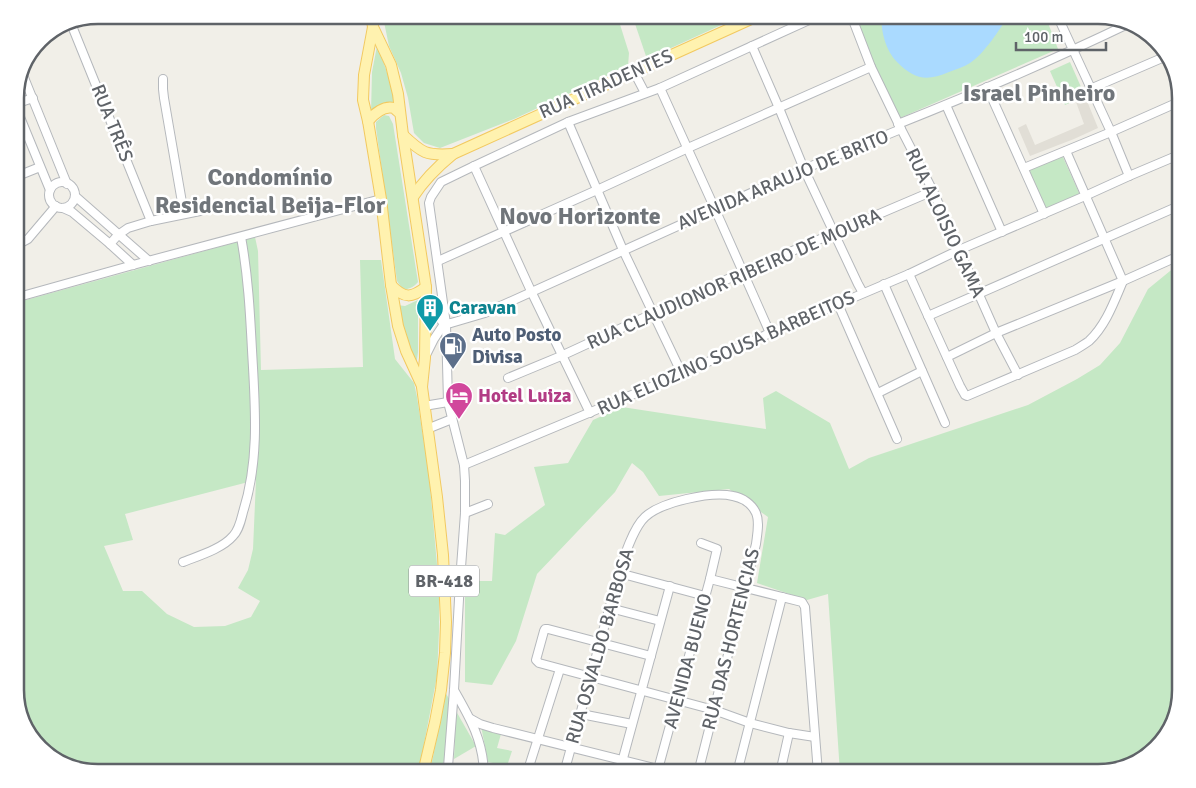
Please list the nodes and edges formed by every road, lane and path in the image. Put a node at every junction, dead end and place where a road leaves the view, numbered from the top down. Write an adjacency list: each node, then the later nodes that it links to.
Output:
1 (371, 24): 26 (main road, BR-418)
2 (374, 24): 25 (main road, BR-418)
3 (740, 24): 13 (main road, RUA TIRADENTES)
4 (800, 24): 9 (street)
5 (854, 24): 12 (street, RUA ALOISIO GAMA)
6 (1061, 24): 10 (street)
7 (73, 28): 56 (street, RUA TRÊS)
8 (1121, 28): 10 (street, AVENIDA ARAUJO DE BRITO)
9 (752, 46): 17 (street); 24 (street)
10 (1073, 50): 16 (street, AVENIDA ARAUJO DE BRITO); 18 (street)
11 (1161, 59): 18 (street)
12 (871, 67): 24 (street); 28 (street, RUA ALOISIO GAMA)
13 (634, 72): 19 (street); 34 (main road, RUA TIRADENTES)
14 (163, 79): 54 (street)
15 (26, 82): 20 (street)
16 (987, 87): 22 (street, AVENIDA ARAUJO DE BRITO); 38 (street)
17 (660, 88): 19 (street); 32 (street)
18 (1090, 89): 30 (street)
19 (645, 93): 27 (street)
20 (33, 98): 21 (street); 42 (street)
21 (24, 102)
22 (946, 105): 28 (street, AVENIDA ARAUJO DE BRITO); 58 (street)
23 (1172, 105): 30 (street)
24 (779, 108): 32 (street); 39 (street)
25 (400, 113): 26 (main road); 31 (main road, BR-418)
26 (368, 121): 49 (main road, BR-418)
27 (568, 122): 36 (street); 44 (street)
28 (899, 126): 39 (street, AVENIDA ARAUJO DE BRITO); 45 (street, RUA ALOISIO GAMA)
29 (24, 127): 37 (street)
30 (1111, 132): 33 (street); 41 (street)
31 (403, 135): 34 (main road, RUA TIRADENTES); 48 (main road, BR-418)
32 (688, 148): 44 (street); 51 (street)
33 (1066, 151): 38 (street); 47 (street)
34 (453, 154): 48 (main road, RUA TIRADENTES)
35 (1172, 158): 41 (street, RUA ELIOZINO SOUSA BARBEITOS)
36 (474, 166): 57 (street); 69 (street)
37 (40, 167): 40 (street); 43 (street)
38 (1024, 168): 55 (street)
39 (804, 169): 51 (street, AVENIDA ARAUJO DE BRITO); 60 (street)
40 (24, 173)
41 (1129, 176): 47 (street, RUA ELIOZINO SOUSA BARBEITOS)
42 (67, 184): 43 (street); 46 (street)
43 (50, 190): 50 (street)
44 (597, 190): 57 (street); 65 (street)
45 (933, 191): 60 (street, RUA CLAUDIONOR RIBEIRO DE MOURA); 66 (street, RUA ALOISIO GAMA)
46 (75, 196): 50 (street); 59 (street)
47 (1085, 196): 55 (street, RUA ELIOZINO SOUSA BARBEITOS); 62 (street)
48 (413, 197): 76 (main road, BR-418)
49 (381, 199): 61 (street); 75 (main road, BR-418)
50 (59, 207): 63 (street); 64 (street)
51 (715, 209): 65 (street, AVENIDA ARAUJO DE BRITO); 71 (street)
52 (1172, 209): 62 (street)
53 (200, 211): 54 (street)
54 (184, 214): 56 (street)
55 (1044, 214): 58 (street, RUA ELIOZINO SOUSA BARBEITOS)
56 (151, 221): 59 (street)
57 (503, 232): 69 (street); 77 (street)
58 (1002, 232): 66 (street, RUA ELIOZINO SOUSA BARBEITOS)
59 (118, 234): 64 (street); 68 (street)
60 (834, 234): 71 (street, RUA CLAUDIONOR RIBEIRO DE MOURA); 78 (street)
61 (242, 237): 68 (street); 109 (street)
62 (1105, 238): 73 (street); 79 (street)
63 (24, 241)
64 (110, 244): 70 (street)
65 (623, 250): 77 (street, AVENIDA ARAUJO DE BRITO); 83 (street)
66 (959, 250): 72 (street, RUA ELIOZINO SOUSA BARBEITOS); 79 (street, RUA ALOISIO GAMA)
67 (1172, 259): 73 (street)
68 (148, 261): 70 (street)
69 (438, 261): 85 (street)
70 (133, 265): 80 (street)
71 (743, 272): 83 (street, RUA CLAUDIONOR RIBEIRO DE MOURA); 86 (street)
72 (909, 274): 74 (street, RUA ELIOZINO SOUSA BARBEITOS); 84 (street)
73 (1123, 281): 87 (street); 93 (street)
74 (884, 284): 78 (street, RUA ELIOZINO SOUSA BARBEITOS); 91 (street)
75 (391, 285): 76 (main road); 95 (main road, BR-418)
76 (426, 286): 81 (main road, BR-418)
77 (531, 291): 85 (street, AVENIDA ARAUJO DE BRITO); 88 (street)
78 (863, 293): 82 (street, RUA ELIOZINO SOUSA BARBEITOS)
79 (979, 294): 84 (street); 87 (street, RUA ALOISIO GAMA)
80 (24, 295)
81 (426, 301): 85 (street); 90 (main road, BR-418)
82 (838, 304): 86 (street, RUA ELIOZINO SOUSA BARBEITOS); 96 (street)
83 (652, 314): 88 (street, RUA CLAUDIONOR RIBEIRO DE MOURA); 92 (street)
84 (928, 316): 89 (street)
85 (445, 324): 90 (street); 97 (street)
86 (770, 333): 92 (street, RUA ELIOZINO SOUSA BARBEITOS)
87 (996, 333): 89 (street); 93 (street, RUA ALOISIO GAMA)
88 (561, 356): 94 (street, RUA CLAUDIONOR RIBEIRO DE MOURA); 99 (street)
89 (947, 357): 93 (street)
90 (425, 358): 95 (main road, BR-418)
91 (922, 371): 96 (street); 101 (street)
92 (682, 374): 99 (street, RUA ELIOZINO SOUSA BARBEITOS)
93 (1018, 375)
94 (508, 378)
95 (422, 387): 98 (main road, BR-418)
96 (878, 393): 103 (street)
97 (448, 402): 98 (street); 100 (street)
98 (424, 406): 102 (main road, BR-418)
99 (590, 413): 104 (street, RUA ELIOZINO SOUSA BARBEITOS)
100 (452, 419): 102 (street); 104 (street)
101 (945, 423)
102 (427, 429): 135 (main road, BR-418)
103 (898, 439)
104 (464, 465): 107 (street)
105 (488, 504): 107 (street)
106 (752, 506): 110 (street, RUA OSVALDO BARBOSA); 113 (street, RUA DAS HORTENCIAS)
107 (465, 513): 122 (street)
108 (701, 543): 111 (street, AVENIDA BUENO)
109 (183, 562)
110 (619, 573): 112 (street); 116 (street, RUA OSVALDO BARBOSA)
111 (710, 579): 113 (street); 114 (street, AVENIDA BUENO)
112 (670, 586): 114 (street); 117 (street)
113 (745, 587): 115 (street); 125 (street, RUA DAS HORTENCIAS)
114 (705, 596): 124 (street, AVENIDA BUENO)
115 (782, 596): 128 (street); 131 (street)
116 (610, 608): 117 (street); 118 (street, RUA OSVALDO BARBOSA)
117 (660, 621): 119 (street)
118 (600, 642): 119 (street); 120 (street); 121 (street, RUA OSVALDO BARBOSA)
119 (651, 656): 123 (street)
120 (560, 669): 121 (street); 132 (street)
121 (590, 678): 123 (street); 126 (street, RUA OSVALDO BARBOSA)
122 (454, 690): 127 (street); 136 (street)
123 (641, 691): 124 (street); 129 (street)
124 (676, 700): 125 (street); 142 (street, AVENIDA BUENO)
125 (714, 710): 128 (street); 143 (street, RUA DAS HORTENCIAS)
126 (581, 714): 129 (street); 133 (street, RUA OSVALDO BARBOSA)
127 (471, 719): 132 (street); 137 (street)
128 (750, 722): 130 (street); 144 (street)
129 (632, 724): 134 (street)
130 (789, 733): 131 (street); 145 (street)
131 (815, 737): 146 (street)
132 (537, 739): 133 (street); 138 (street)
133 (571, 748): 134 (street); 139 (street, RUA OSVALDO BARBOSA)
134 (622, 760): 140 (street); 141 (street)
135 (425, 764)
136 (448, 764)
137 (483, 764)
138 (530, 764)
139 (567, 764)
140 (621, 764)
141 (635, 764)
142 (659, 764)
143 (700, 764)
144 (739, 764)
145 (782, 764)
146 (817, 764)

